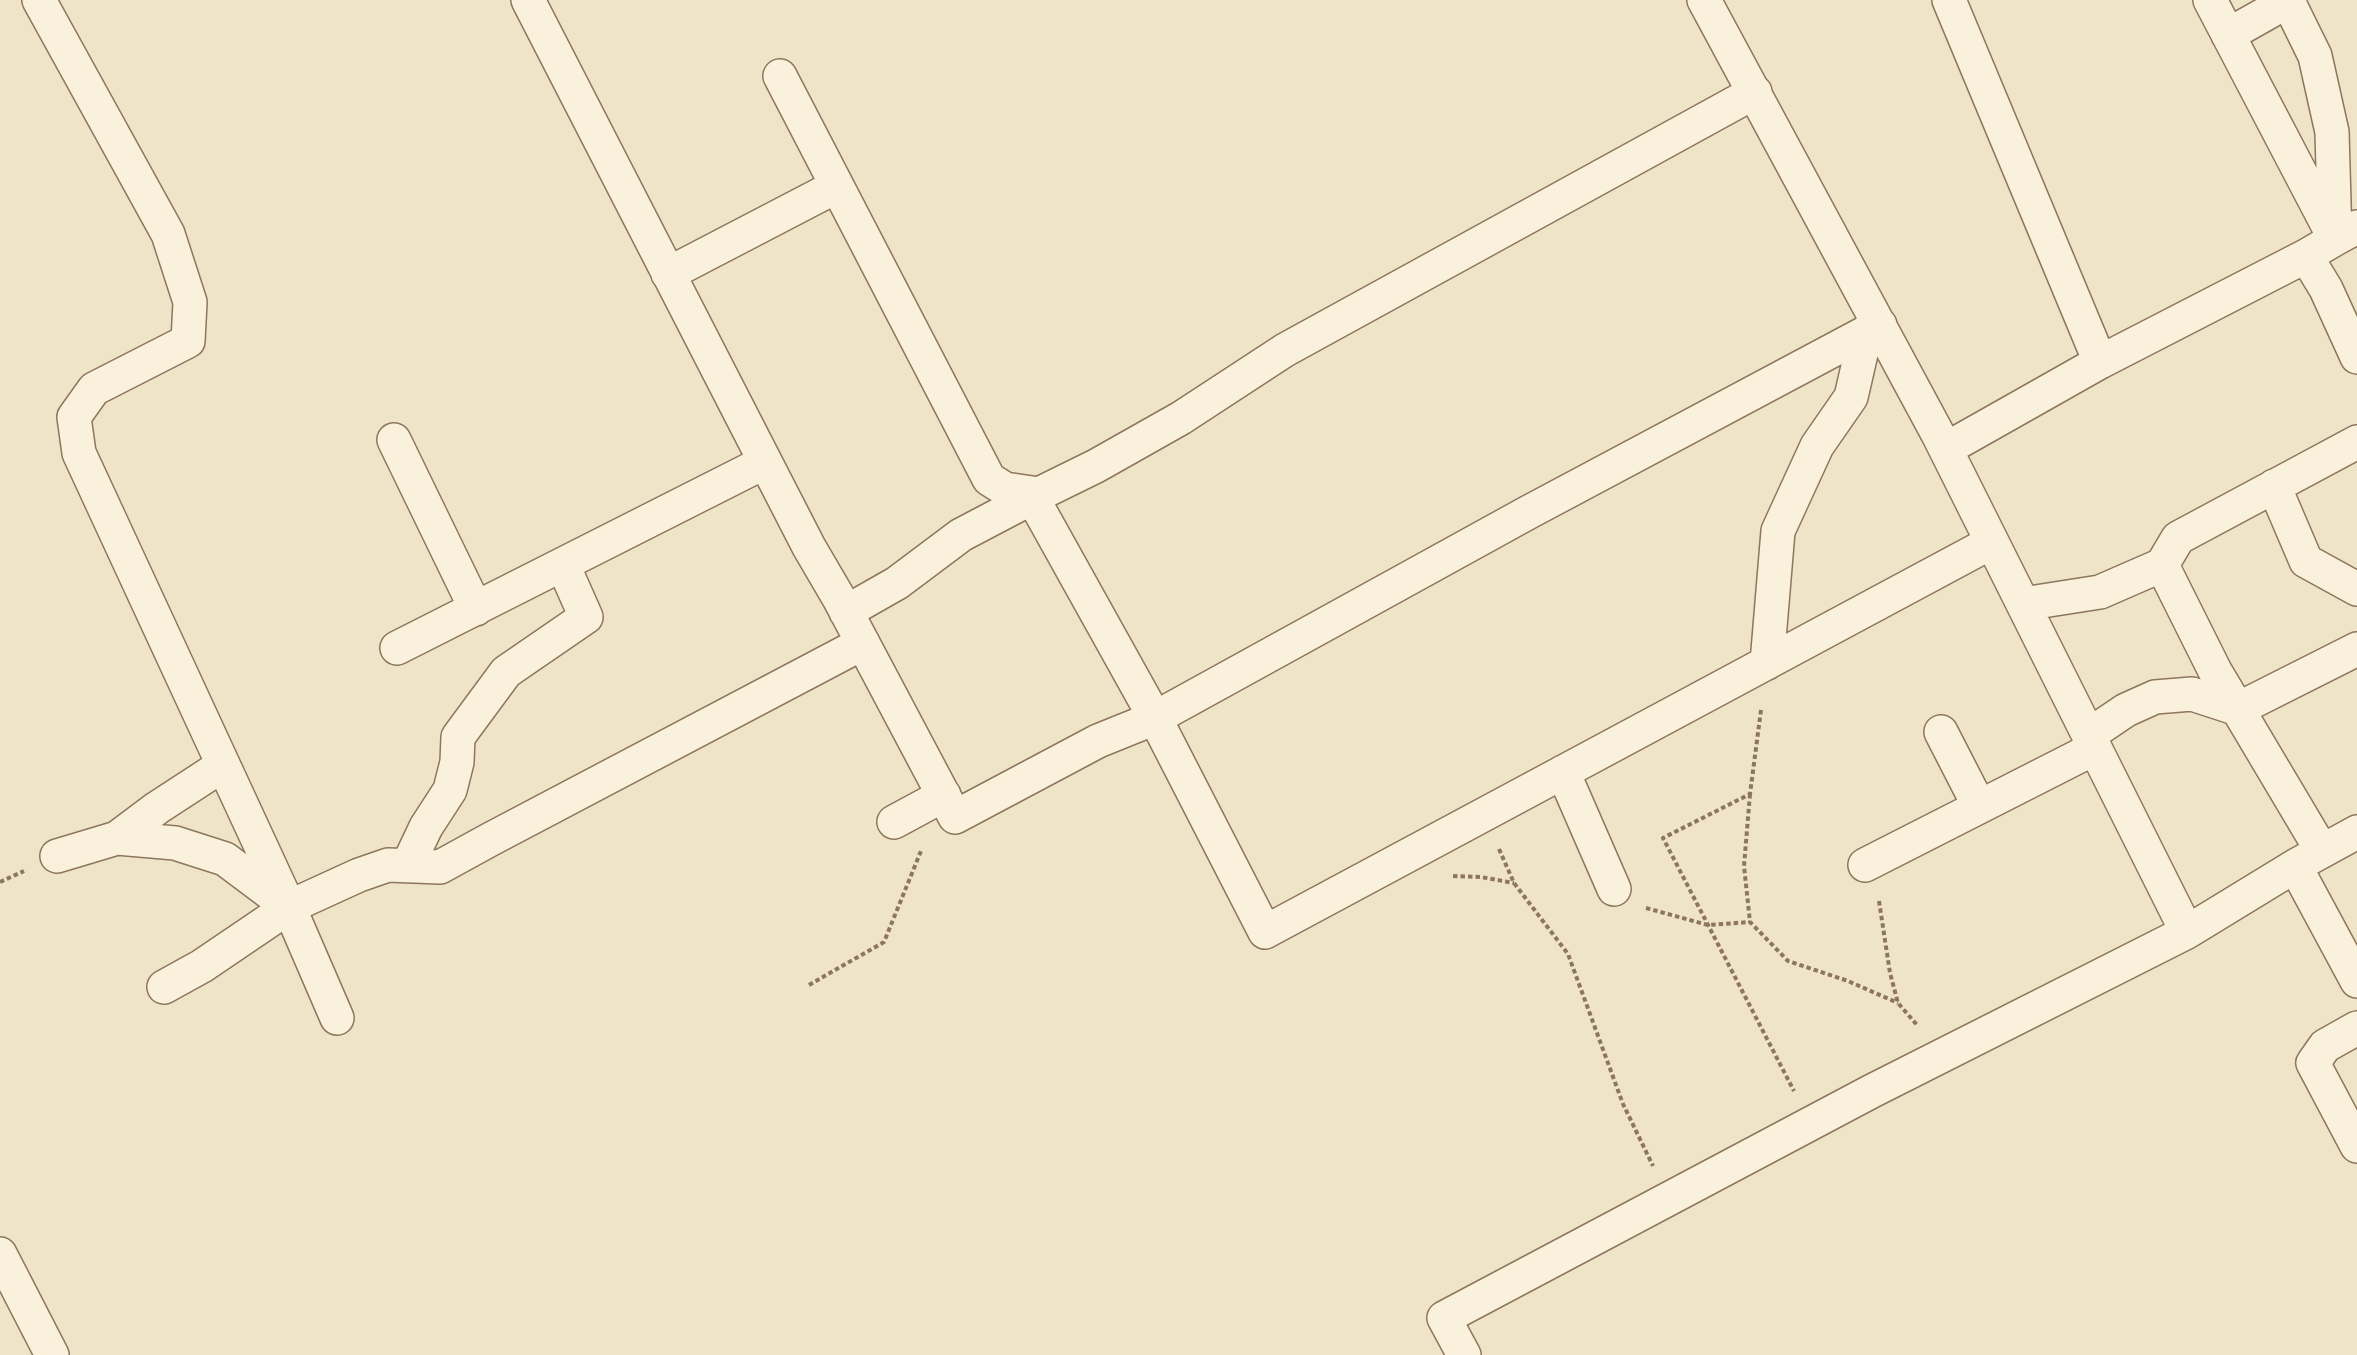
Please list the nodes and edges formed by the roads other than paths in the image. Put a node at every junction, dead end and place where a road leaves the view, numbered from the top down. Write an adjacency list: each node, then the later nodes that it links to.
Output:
1 (39, 0): 38 (street)
2 (528, 0): 13 (street)
3 (1704, 0): 9 (street)
4 (1949, 0): 16 (street)
5 (2210, 0): 7 (street)
6 (2289, 0): 7 (street); 11 (street)
7 (2228, 35): 11 (street)
8 (780, 76): 10 (street)
9 (1755, 92): 14 (street); 22 (street)
10 (837, 186): 13 (street); 22 (street)
11 (2346, 233): 12 (street)
12 (2306, 256): 15 (street); 16 (street)
13 (668, 274): 20 (street)
14 (1873, 328): 19 (street); 33 (street); 35 (street)
15 (2357, 357)
16 (2100, 362): 19 (street)
17 (394, 440): 28 (street)
18 (2357, 442): 21 (street)
19 (1946, 449): 23 (street)
20 (765, 462): 24 (street); 29 (street)
21 (2274, 486): 25 (street); 26 (street)
22 (1035, 495): 29 (street); 35 (street)
23 (1992, 542): 27 (street); 33 (street)
24 (563, 565): 28 (street); 47 (street)
25 (2162, 565): 27 (street); 34 (street)
26 (2357, 590)
27 (2023, 604): 37 (street)
28 (476, 609): 31 (street)
29 (846, 612): 30 (street)
30 (863, 643): 40 (street); 47 (street)
31 (397, 648)
32 (2357, 648): 34 (street)
33 (1767, 663): 39 (street)
34 (2238, 709): 37 (street); 46 (street)
35 (1155, 718): 39 (street); 40 (street)
36 (1941, 732): 41 (street)
37 (2092, 742): 41 (street); 51 (street)
38 (223, 765): 44 (street); 50 (street)
39 (1563, 772): 49 (street)
40 (948, 803): 42 (street)
41 (1979, 807): 48 (street)
42 (894, 822)
43 (2357, 832): 46 (street)
44 (117, 838): 45 (street); 50 (street)
45 (57, 856)
46 (2309, 859): 51 (street); 52 (street)
47 (408, 865): 50 (street)
48 (1865, 865)
49 (1614, 889)
50 (289, 907): 53 (street); 54 (street)
51 (2187, 932): 59 (street)
52 (2357, 981)
53 (164, 987)
54 (337, 1018)
55 (2357, 1028): 56 (street)
56 (2357, 1146)
57 (0, 1254): 58 (street)
58 (52, 1355)
59 (1464, 1355)

